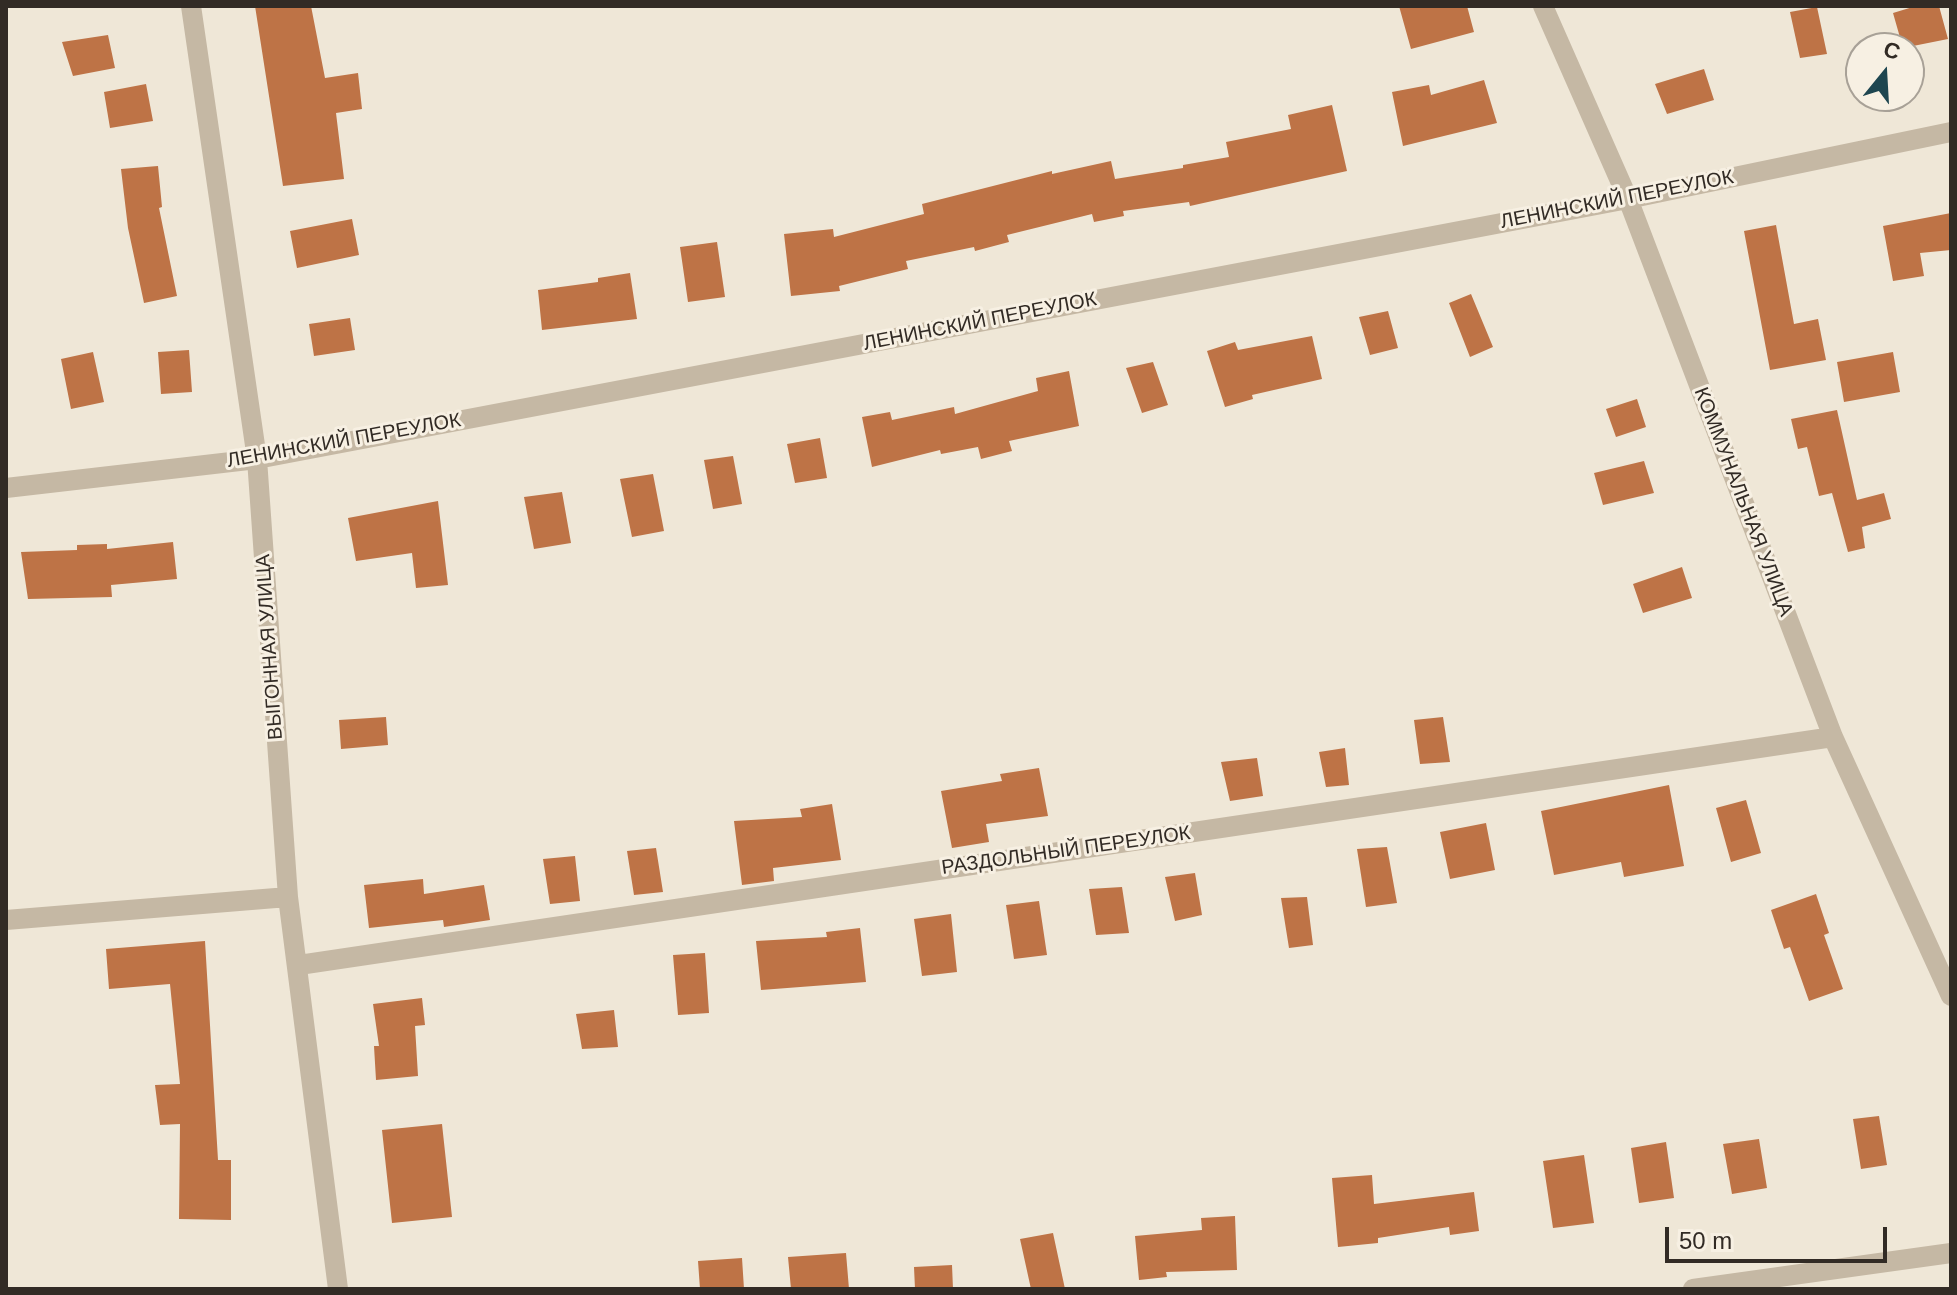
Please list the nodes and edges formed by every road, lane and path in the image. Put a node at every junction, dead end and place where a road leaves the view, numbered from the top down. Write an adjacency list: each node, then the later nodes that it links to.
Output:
1 (191, 6): 5 (street, ВЫГОННАЯ УЛИЦА)
2 (1543, 6): 4 (street, КОММУНАЛЬНАЯ УЛИЦА)
3 (1951, 132): 4 (street, ЛЕНИНСКИЙ ПЕРЕУЛОК)
4 (1628, 199): 5 (street, ЛЕНИНСКИЙ ПЕРЕУЛОК); 7 (street, КОММУНАЛЬНАЯ УЛИЦА)
5 (257, 459): 6 (street, ЛЕНИНСКИЙ ПЕРЕУЛОК); 8 (street, ВЫГОННАЯ УЛИЦА)
6 (6, 488)
7 (1833, 737): 10 (street, РАЗДОЛЬНЫЙ ПЕРЕУЛОК); 11 (street, КОММУНАЛЬНАЯ УЛИЦА)
8 (288, 897): 9 (street); 10 (street, ВЫГОННАЯ УЛИЦА)
9 (6, 920)
10 (299, 965): 13 (street, ВЫГОННАЯ УЛИЦА)
11 (1951, 996)
12 (1951, 1253): 14 (street)
13 (338, 1289)
14 (1693, 1289)

